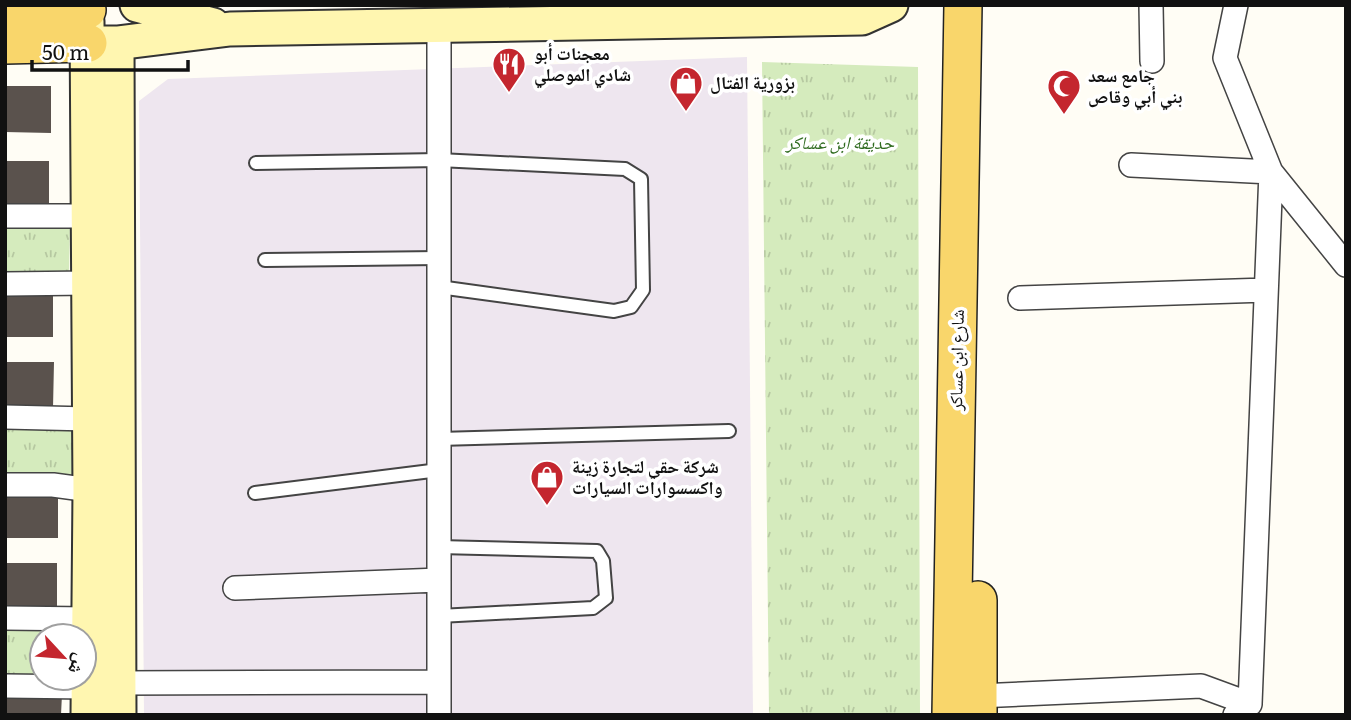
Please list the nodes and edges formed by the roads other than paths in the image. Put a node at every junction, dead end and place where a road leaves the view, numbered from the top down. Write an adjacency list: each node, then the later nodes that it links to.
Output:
1 (137, 5): 10 (main road)
2 (891, 5): 8 (main road)
3 (963, 5): 44 (main road, شارع ابن عساكر)
4 (976, 5): 44 (main road, شارع ابن عساكر)
5 (1151, 5): 12 (street)
6 (1236, 5): 16 (street)
7 (5, 20): 9 (main road)
8 (440, 20): 10 (main road); 13 (street)
9 (95, 25): 10 (main road); 11 (main road); 18 (main road); 43 (main road)
10 (230, 29)
11 (5, 45)
12 (1152, 61)
13 (439, 160): 14 (lane); 19 (street); 24 (lane)
14 (256, 163)
15 (1132, 165): 16 (street)
16 (1271, 172): 21 (street); 25 (street)
17 (5, 216): 18 (street)
18 (89, 216): 22 (main road)
19 (439, 258): 20 (lane); 24 (street)
20 (265, 260)
21 (1346, 265)
22 (89, 283): 23 (street); 28 (main road)
23 (5, 284)
24 (439, 287): 30 (street)
25 (1266, 290): 26 (street); 45 (street)
26 (1020, 298)
27 (5, 417): 28 (street)
28 (89, 419): 33 (main road)
29 (729, 431): 30 (lane)
30 (439, 439): 31 (street)
31 (439, 470): 34 (lane); 35 (street)
32 (5, 485): 33 (street)
33 (90, 490): 40 (main road)
34 (255, 493)
35 (439, 547): 36 (street); 38 (lane)
36 (439, 580): 37 (street); 38 (street)
37 (235, 588)
38 (439, 615): 41 (street)
39 (5, 618): 40 (street)
40 (90, 619): 43 (main road)
41 (439, 682): 43 (street); 46 (street)
42 (5, 686): 43 (street)
43 (103, 700)
44 (969, 709): 45 (street)
45 (1243, 709)
46 (439, 715)

